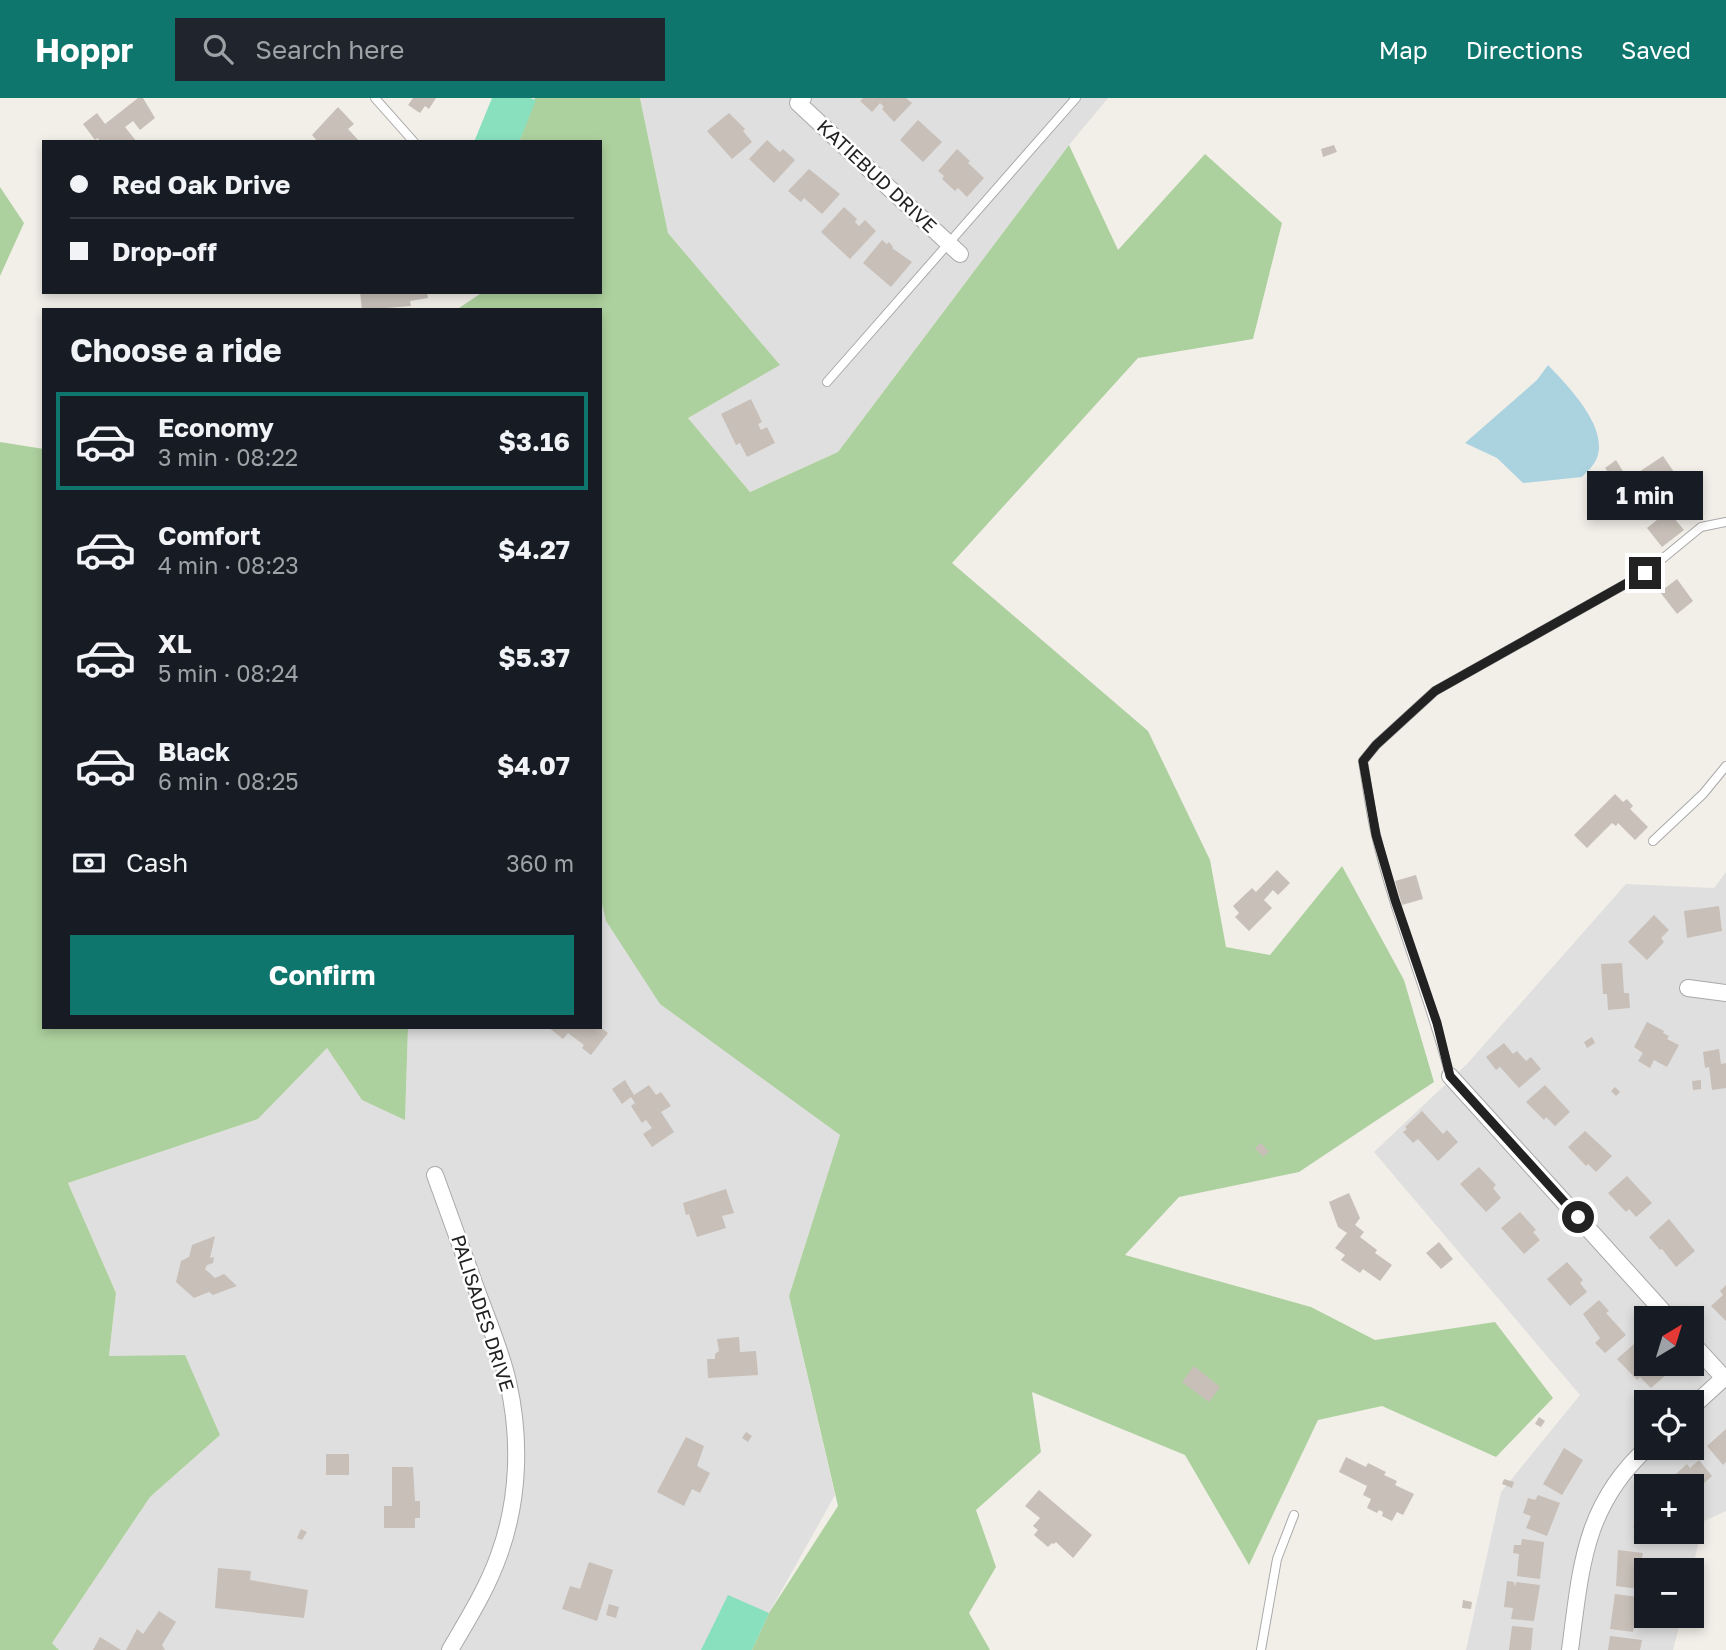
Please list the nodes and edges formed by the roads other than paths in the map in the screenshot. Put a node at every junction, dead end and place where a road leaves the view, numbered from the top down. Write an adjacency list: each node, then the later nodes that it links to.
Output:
1 (375, 98): 4 (lane)
2 (803, 98): 5 (street, KATIEBUD DRIVE)
3 (1076, 98): 5 (lane)
4 (412, 140)
5 (955, 248): 6 (lane)
6 (827, 382)
7 (1726, 522): 12 (lane)
8 (1726, 766): 9 (lane)
9 (1653, 841)
10 (1688, 988): 11 (street)
11 (1726, 993)
12 (1450, 1076): 14 (street)
13 (435, 1175): 20 (street, PALISADES DRIVE)
14 (1658, 1306)
15 (1704, 1355): 16 (street)
16 (1725, 1377): 17 (street)
17 (1704, 1396)
18 (1637, 1460): 22 (street)
19 (1294, 1515): 21 (lane)
20 (450, 1650)
21 (1261, 1650)
22 (1570, 1650)

